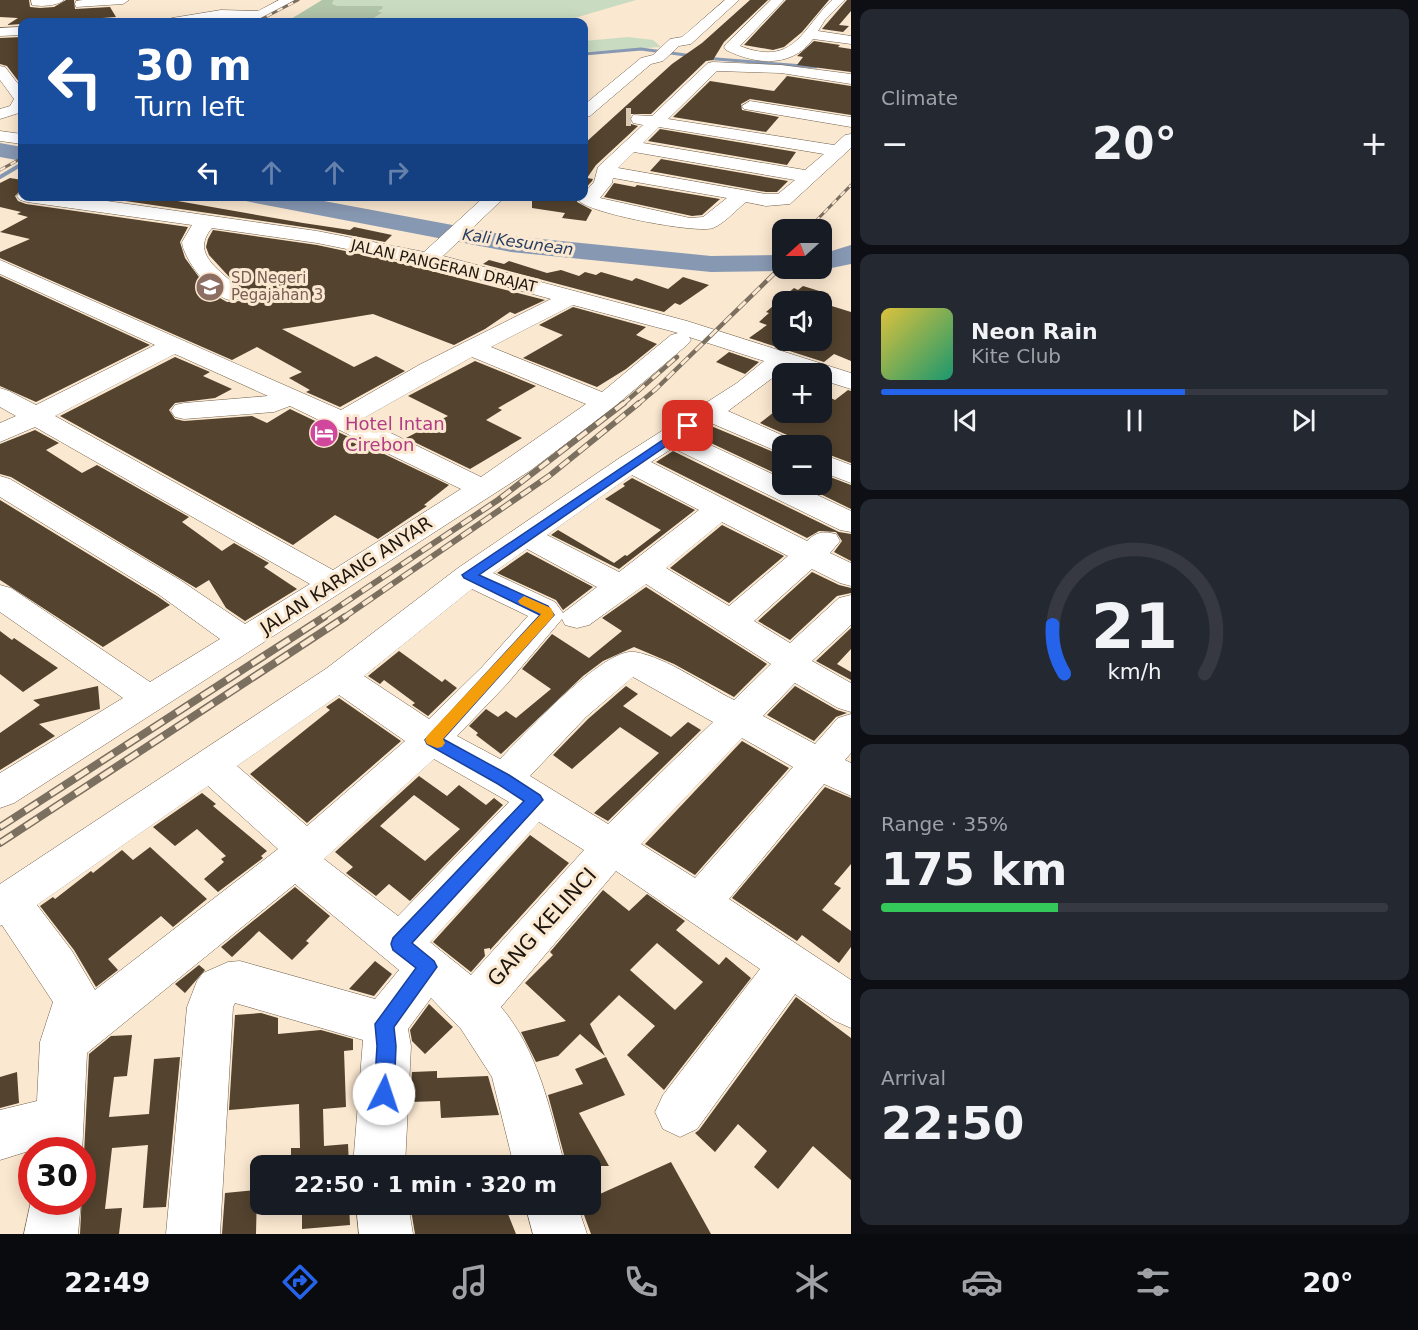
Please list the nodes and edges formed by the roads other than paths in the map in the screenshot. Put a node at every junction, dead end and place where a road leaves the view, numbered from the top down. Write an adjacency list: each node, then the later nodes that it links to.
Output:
1 (58, 0): 7 (street)
2 (123, 0): 8 (street)
3 (225, 0): 11 (street)
4 (290, 0): 14 (street)
5 (778, 0): 12 (street)
6 (837, 1): 10 (street); 20 (street)
7 (36, 2)
8 (80, 2): 15 (street)
9 (719, 3): 12 (street); 23 (street)
10 (851, 4)
11 (204, 6)
12 (764, 12): 13 (street); 22 (street)
13 (785, 14)
14 (260, 15): 16 (street); 17 (street)
15 (85, 18)
16 (196, 18)
17 (254, 18)
18 (18, 30): 19 (street)
19 (0, 32)
20 (809, 34): 21 (street); 22 (street)
21 (851, 40)
22 (797, 49): 24 (street)
23 (666, 50): 31 (street); 31 (street)
24 (819, 52)
25 (782, 69): 27 (street); 29 (street); 33 (street)
26 (0, 70): 28 (street)
27 (851, 79)
28 (18, 89)
29 (750, 106): 34 (street); 36 (street)
30 (18, 107): 32 (street)
31 (605, 109): 33 (street); 35 (street)
32 (0, 114)
33 (656, 119): 36 (street); 39 (street)
34 (851, 122)
35 (588, 126)
36 (729, 131): 40 (street)
37 (0, 136): 38 (street)
38 (18, 138)
39 (630, 146): 41 (street); 42 (street)
40 (844, 146): 42 (street)
41 (604, 171): 43 (street); 43 (street)
42 (811, 177): 43 (street)
43 (742, 195)
44 (55, 201): 46 (street, JALAN PANGERAN DRAJAT)
45 (492, 201): 47 (street)
46 (206, 222): 47 (street, JALAN PANGERAN DRAJAT); 49 (street)
47 (434, 254): 50 (street, JALAN PANGERAN DRAJAT)
48 (2, 268): 52 (street)
49 (232, 294)
50 (571, 297): 53 (street); 54 (street, JALAN PANGERAN DRAJAT)
51 (679, 340): 60 (street, JALAN KARANG ANYAR)
52 (172, 345): 59 (street); 63 (street)
53 (472, 348): 56 (street); 60 (street)
54 (778, 356): 57 (street, JALAN PANGERAN DRAJAT); 62 (street)
55 (406, 358): 56 (street)
56 (428, 370): 64 (street)
57 (851, 381)
58 (0, 396): 63 (street)
59 (290, 398): 61 (street); 64 (street)
60 (605, 402): 72 (street, JALAN KARANG ANYAR)
61 (184, 411)
62 (710, 412): 66 (street); 67 (street)
63 (34, 415): 65 (street); 80 (street)
64 (342, 420): 72 (street)
65 (0, 434)
66 (672, 437): 68 (street); 74 (street)
67 (772, 441)
68 (631, 463): 73 (street); 75 (street)
69 (832, 466): 70 (street)
70 (851, 475)
71 (0, 486): 85 (street)
72 (482, 488): 80 (street, JALAN KARANG ANYAR)
73 (719, 508): 76 (street); 79 (street)
74 (850, 521): 76 (street)
75 (526, 536): 77 (street); 79 (street)
76 (810, 554): 78 (street); 84 (street)
77 (469, 575): 87 (street); 92 (street)
78 (851, 576)
79 (632, 577): 83 (street); 84 (street)
80 (334, 584): 85 (street, JALAN KARANG ANYAR)
81 (0, 596): 88 (street)
82 (851, 606): 86 (street, GANG KELINCI)
83 (577, 617)
84 (731, 623): 86 (street)
85 (244, 640): 88 (street, JALAN KARANG ANYAR)
86 (791, 663): 89 (street); 90 (street, GANG KELINCI)
87 (339, 677): 92 (street); 93 (street)
88 (143, 694): 96 (street, JALAN KARANG ANYAR)
89 (851, 699)
90 (736, 719): 94 (street); 95 (street); 97 (street, GANG KELINCI)
91 (851, 728): 94 (street)
92 (432, 740): 95 (street); 98 (street)
93 (210, 764): 98 (street); 100 (street)
94 (835, 773): 99 (street)
95 (519, 790): 97 (street); 101 (street)
96 (0, 792)
97 (611, 848): 99 (street); 103 (street, GANG KELINCI)
98 (301, 855): 101 (street); 106 (street)
99 (700, 903): 102 (street)
100 (5, 904): 106 (street)
101 (414, 956): 103 (street); 105 (street)
102 (789, 965): 104 (street); 107 (street)
103 (473, 1006): 111 (street)
104 (851, 1006)
105 (384, 1024): 110 (street); 116 (street)
106 (64, 1042): 109 (street)
107 (680, 1112)
108 (0, 1135): 109 (street)
109 (59, 1135)
110 (380, 1155)
111 (537, 1155)
112 (53, 1215): 115 (street)
113 (383, 1215): 117 (street)
114 (554, 1215): 118 (street)
115 (51, 1234)
116 (193, 1234)
117 (386, 1234)
118 (560, 1234)

